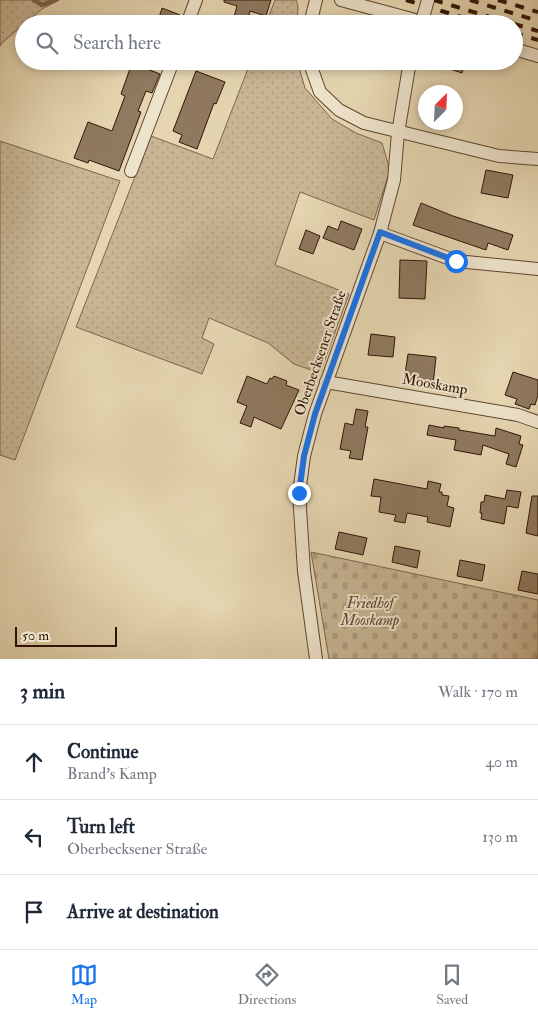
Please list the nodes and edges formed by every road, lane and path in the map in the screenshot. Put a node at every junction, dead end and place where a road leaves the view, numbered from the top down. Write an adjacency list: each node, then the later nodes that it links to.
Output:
1 (196, 0): 5 (street)
2 (316, 0): 6 (street)
3 (341, 0): 7 (street)
4 (428, 0): 8 (street, bridge)
5 (190, 15)
6 (312, 15)
7 (397, 15)
8 (424, 15)
9 (523, 52): 10 (street)
10 (538, 56)
11 (170, 70): 16 (street)
12 (312, 70): 14 (street)
13 (408, 70): 14 (street, Oberbecksener Straße)
14 (398, 132): 15 (street); 17 (street, Oberbecksener Straße)
15 (538, 159)
16 (131, 172)
17 (380, 232): 18 (street); 19 (street, Oberbecksener Straße)
18 (538, 269)
19 (326, 382): 20 (street, Mooskamp); 21 (street, Oberbecksener Straße)
20 (538, 422)
21 (316, 659)

